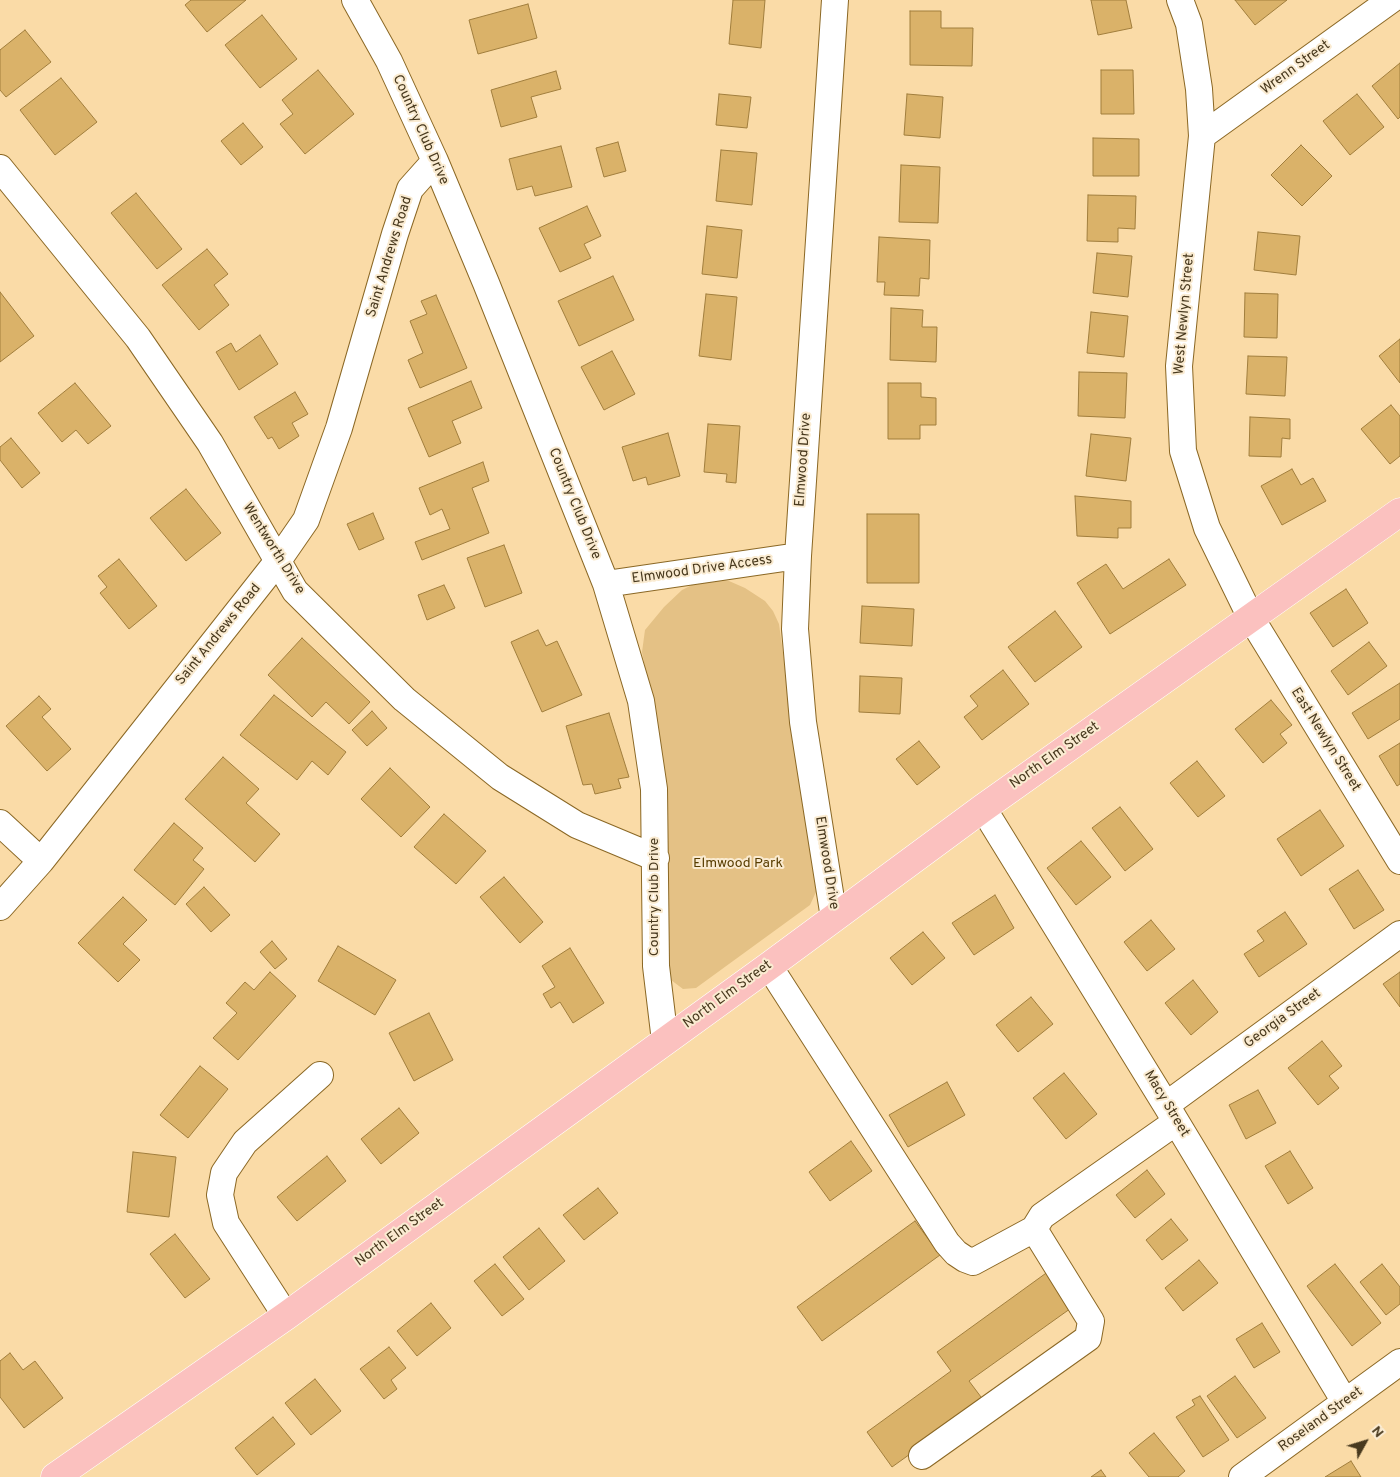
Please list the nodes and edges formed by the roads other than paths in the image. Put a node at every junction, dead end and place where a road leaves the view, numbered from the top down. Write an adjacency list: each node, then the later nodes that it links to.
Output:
1 (835, 0): 9 (street, Elmwood Drive)
2 (1180, 0): 5 (street, West Newlyn Street)
3 (1391, 0): 5 (street, Wrenn Street)
4 (358, 2): 6 (street, Country Club Drive)
5 (1202, 136): 12 (street, West Newlyn Street)
6 (436, 161): 10 (street, Saint Andrews Road); 11 (street, Country Club Drive)
7 (0, 168): 10 (street, Wentworth Drive)
8 (1400, 512): 12 (main road, North Elm Street)
9 (798, 556): 11 (street, Elmwood Drive Access); 19 (street, Elmwood Drive)
10 (277, 562): 15 (street, Wentworth Drive); 17 (street, Saint Andrews Road)
11 (606, 584): 15 (street, Country Club Drive)
12 (1251, 618): 13 (main road, North Elm Street); 16 (street, East Newlyn Street)
13 (983, 808): 19 (main road, North Elm Street); 24 (street, Macy Street)
14 (0, 823): 17 (street)
15 (656, 858): 22 (street, Country Club Drive)
16 (1400, 861)
17 (41, 862): 18 (street, Saint Andrews Road)
18 (0, 907)
19 (834, 918): 21 (main road, North Elm Street)
20 (1400, 934): 24 (street, Georgia Street)
21 (769, 966): 22 (main road, North Elm Street); 25 (street)
22 (665, 1041): 26 (main road, North Elm Street)
23 (320, 1074): 26 (street)
24 (1171, 1113): 25 (street, Georgia Street); 28 (street, Macy Street)
25 (1034, 1229): 29 (street)
26 (286, 1316): 30 (main road, North Elm Street)
27 (1400, 1362): 28 (street, Roseland Street)
28 (1345, 1402): 31 (street, Roseland Street)
29 (922, 1456)
30 (55, 1477)
31 (1242, 1477)

